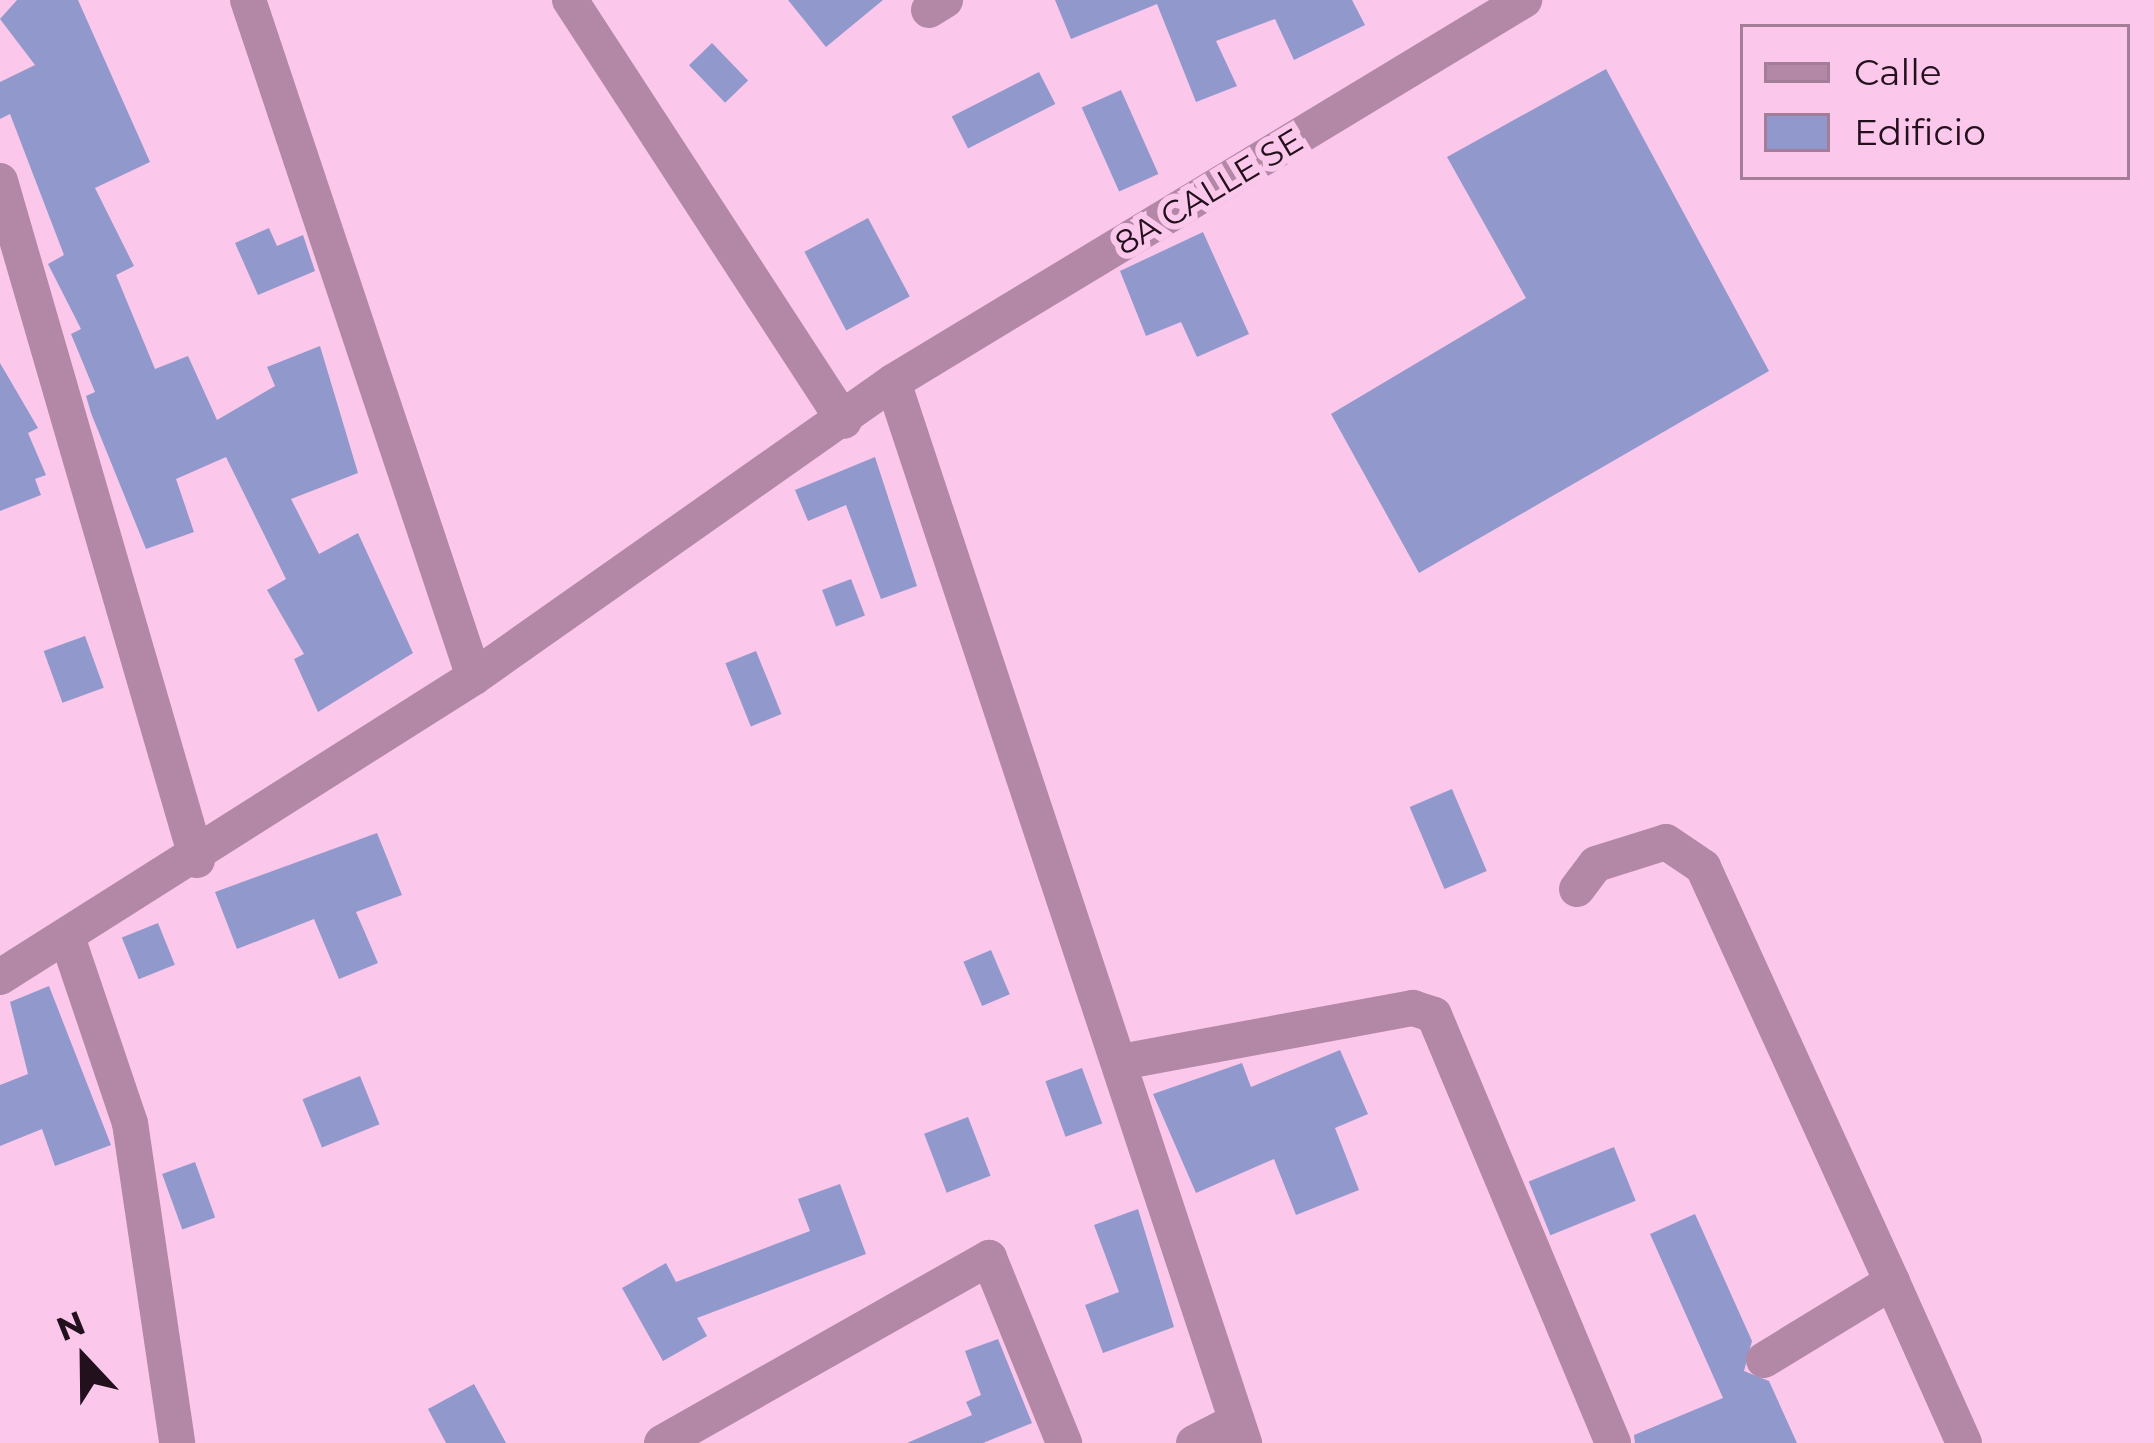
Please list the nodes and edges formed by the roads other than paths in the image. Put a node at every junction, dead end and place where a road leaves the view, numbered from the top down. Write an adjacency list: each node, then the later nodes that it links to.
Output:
1 (248, 0): 7 (street)
2 (570, 0): 6 (street)
3 (1524, 0): 5 (street, 8A CALLE SE)
4 (0, 181): 8 (street)
5 (892, 382): 6 (street, 8A CALLE SE); 12 (street)
6 (844, 421): 7 (street, 8A CALLE SE)
7 (474, 677): 8 (street, 8A CALLE SE)
8 (197, 860): 10 (street, 8A CALLE SE)
9 (1576, 890): 13 (street)
10 (67, 937): 11 (street, 8A CALLE SE); 16 (street)
11 (0, 977)
12 (1121, 1062): 15 (street); 20 (street)
13 (1892, 1282): 14 (street); 21 (street)
14 (1764, 1360)
15 (1240, 1432): 19 (street)
16 (177, 1443)
17 (662, 1443): 18 (street)
18 (1064, 1443)
19 (1194, 1443)
20 (1613, 1443)
21 (1964, 1443)

